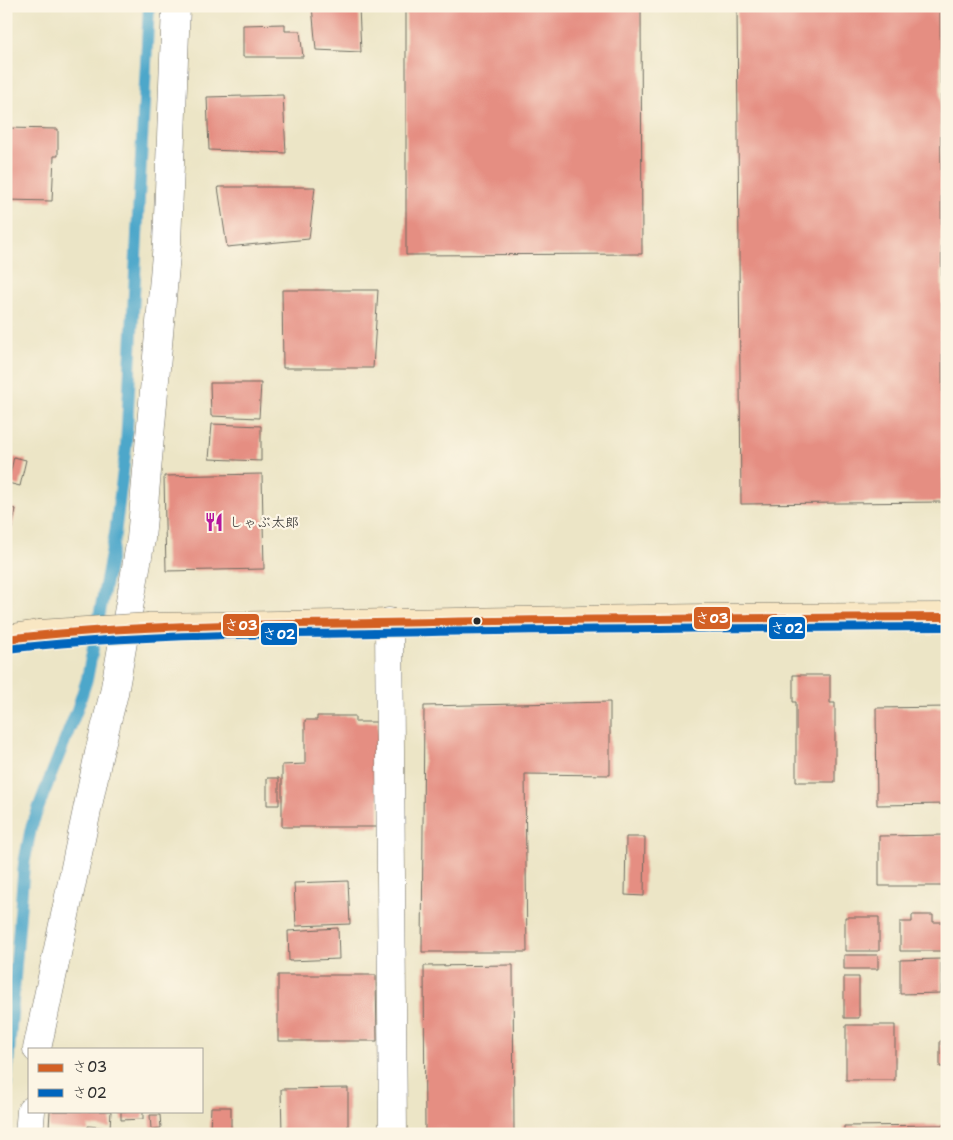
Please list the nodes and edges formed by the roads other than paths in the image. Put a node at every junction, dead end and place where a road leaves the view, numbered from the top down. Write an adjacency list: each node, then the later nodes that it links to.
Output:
1 (176, 6): 5 (street)
2 (947, 617): 3 (street)
3 (389, 622): 4 (street, bridge); 8 (street)
4 (6, 639)
5 (37, 1048)
6 (31, 1112): 7 (street)
7 (29, 1134)
8 (393, 1134)

